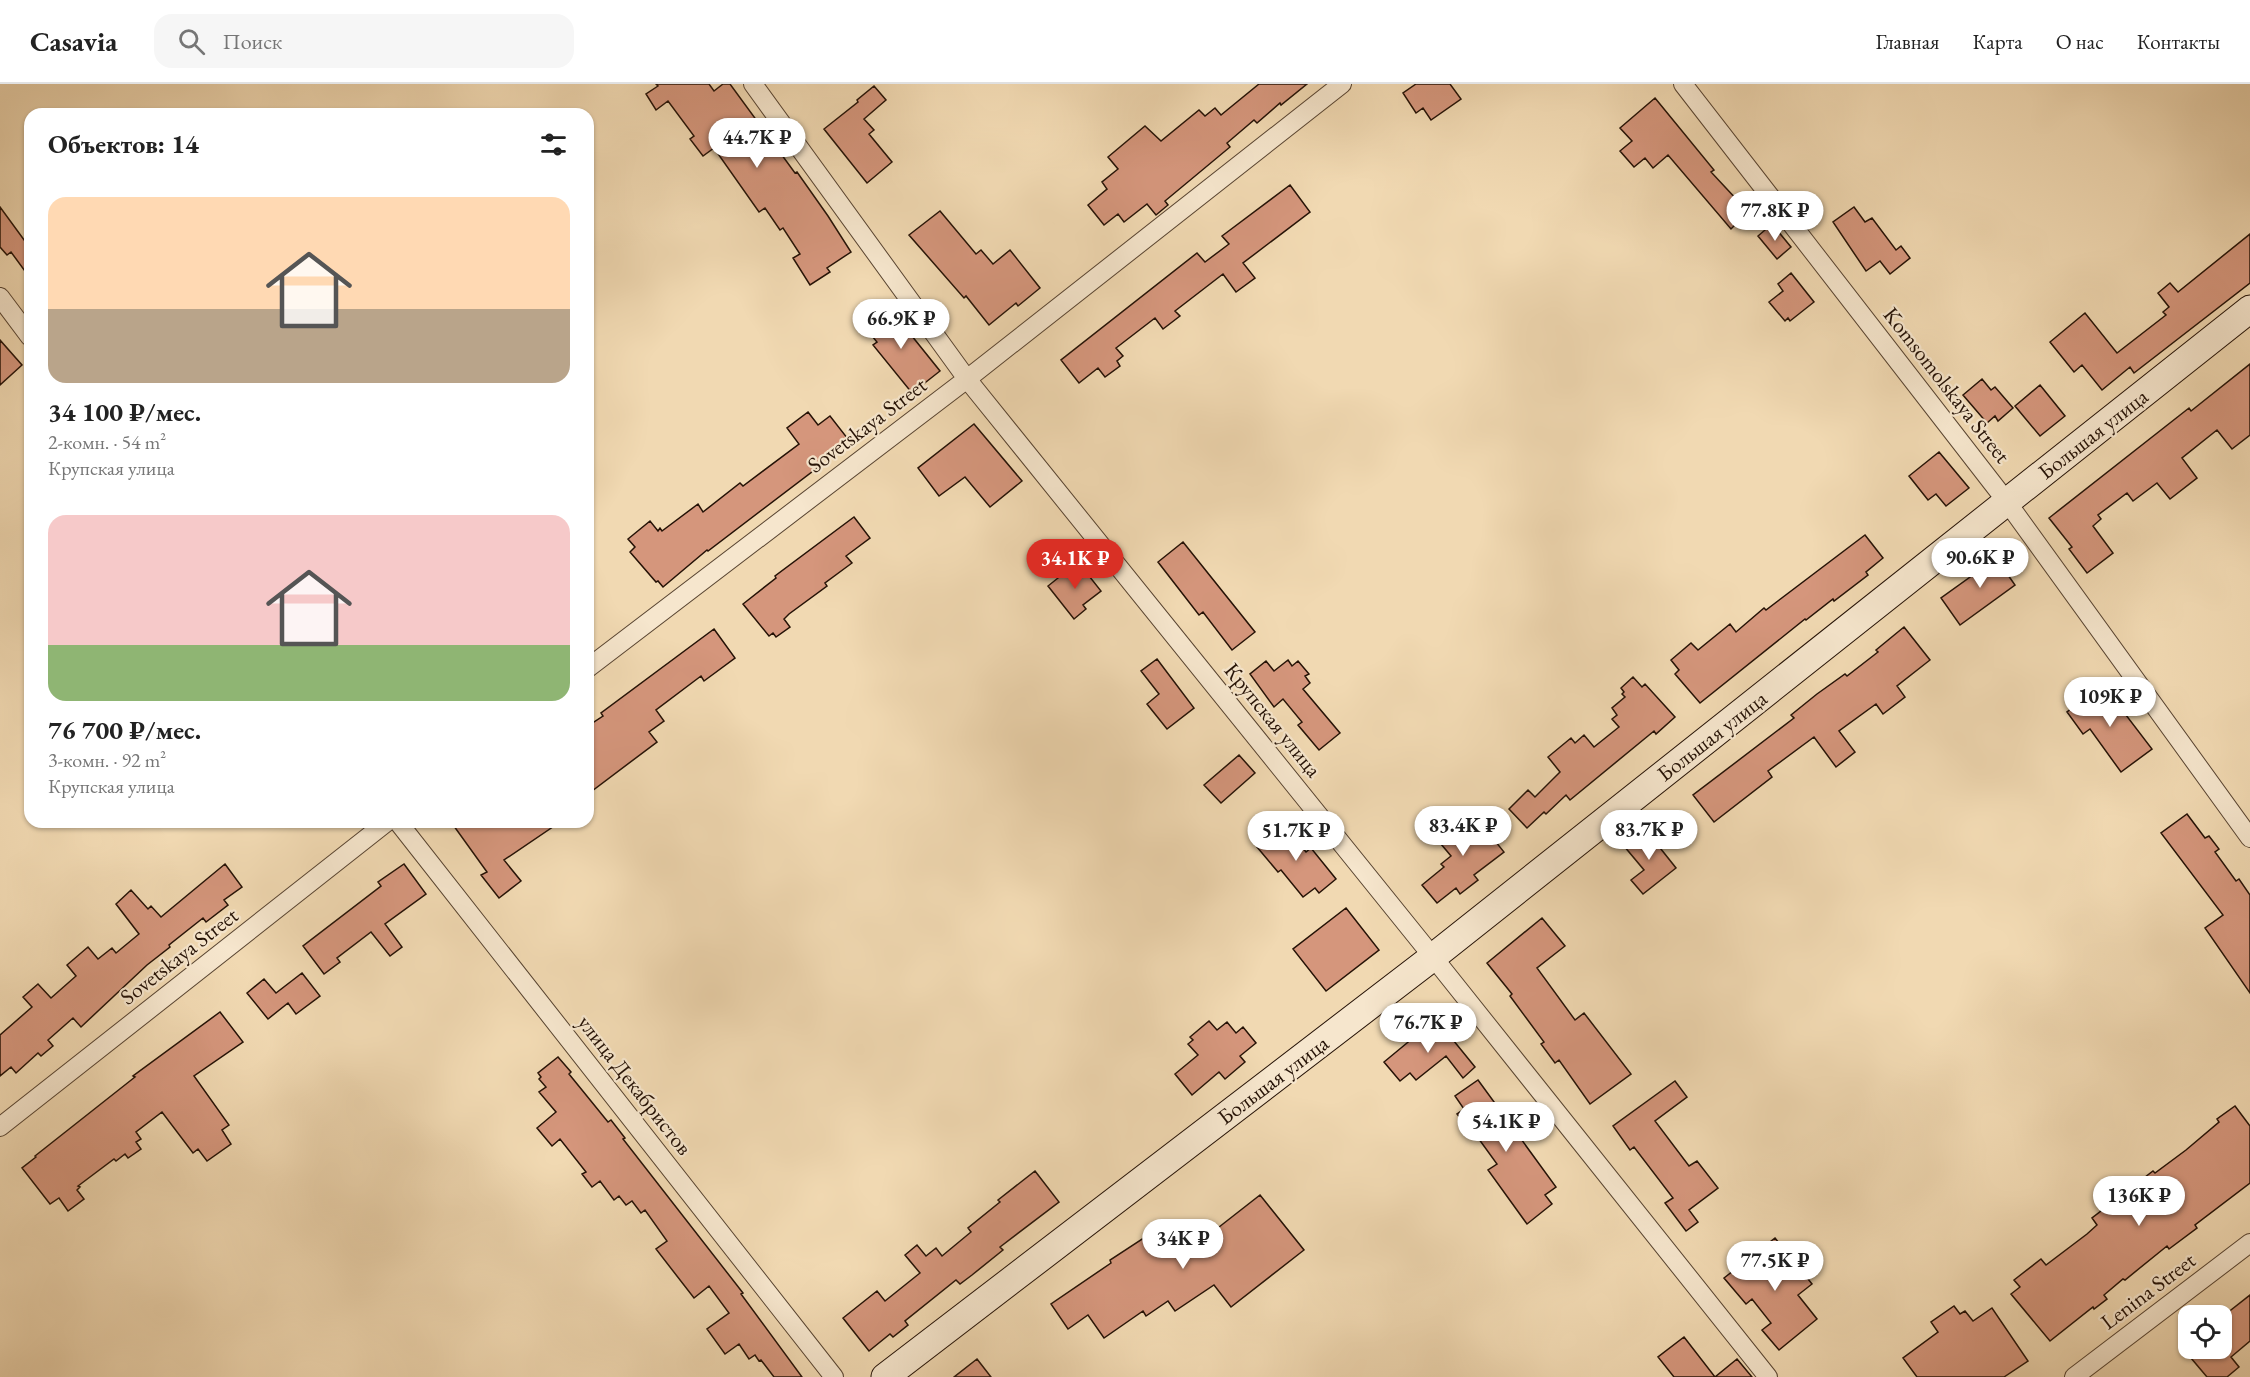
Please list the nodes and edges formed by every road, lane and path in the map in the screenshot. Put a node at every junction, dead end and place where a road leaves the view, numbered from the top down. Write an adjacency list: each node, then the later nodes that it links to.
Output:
1 (753, 84): 7 (street, Крупская улица)
2 (1342, 84): 7 (street, Sovetskaya Street)
3 (1683, 84): 8 (street, Komsomolskaya Street)
4 (0, 297): 6 (street)
5 (2250, 309): 8 (street, Большая улица)
6 (24, 329)
7 (967, 379): 9 (street, Sovetskaya Street); 13 (street, Крупская улица)
8 (2007, 502): 12 (street, Komsomolskaya Street); 13 (street, Большая улица)
9 (594, 663)
10 (379, 828): 14 (street, Sovetskaya Street)
11 (403, 828): 16 (street, улица Декабристов)
12 (2250, 838)
13 (1433, 957): 17 (street, Большая улица); 18 (street, Крупская улица)
14 (0, 1128)
15 (2250, 1243): 19 (street, Lenina Street)
16 (834, 1377)
17 (885, 1377)
18 (1768, 1377)
19 (2074, 1377)

